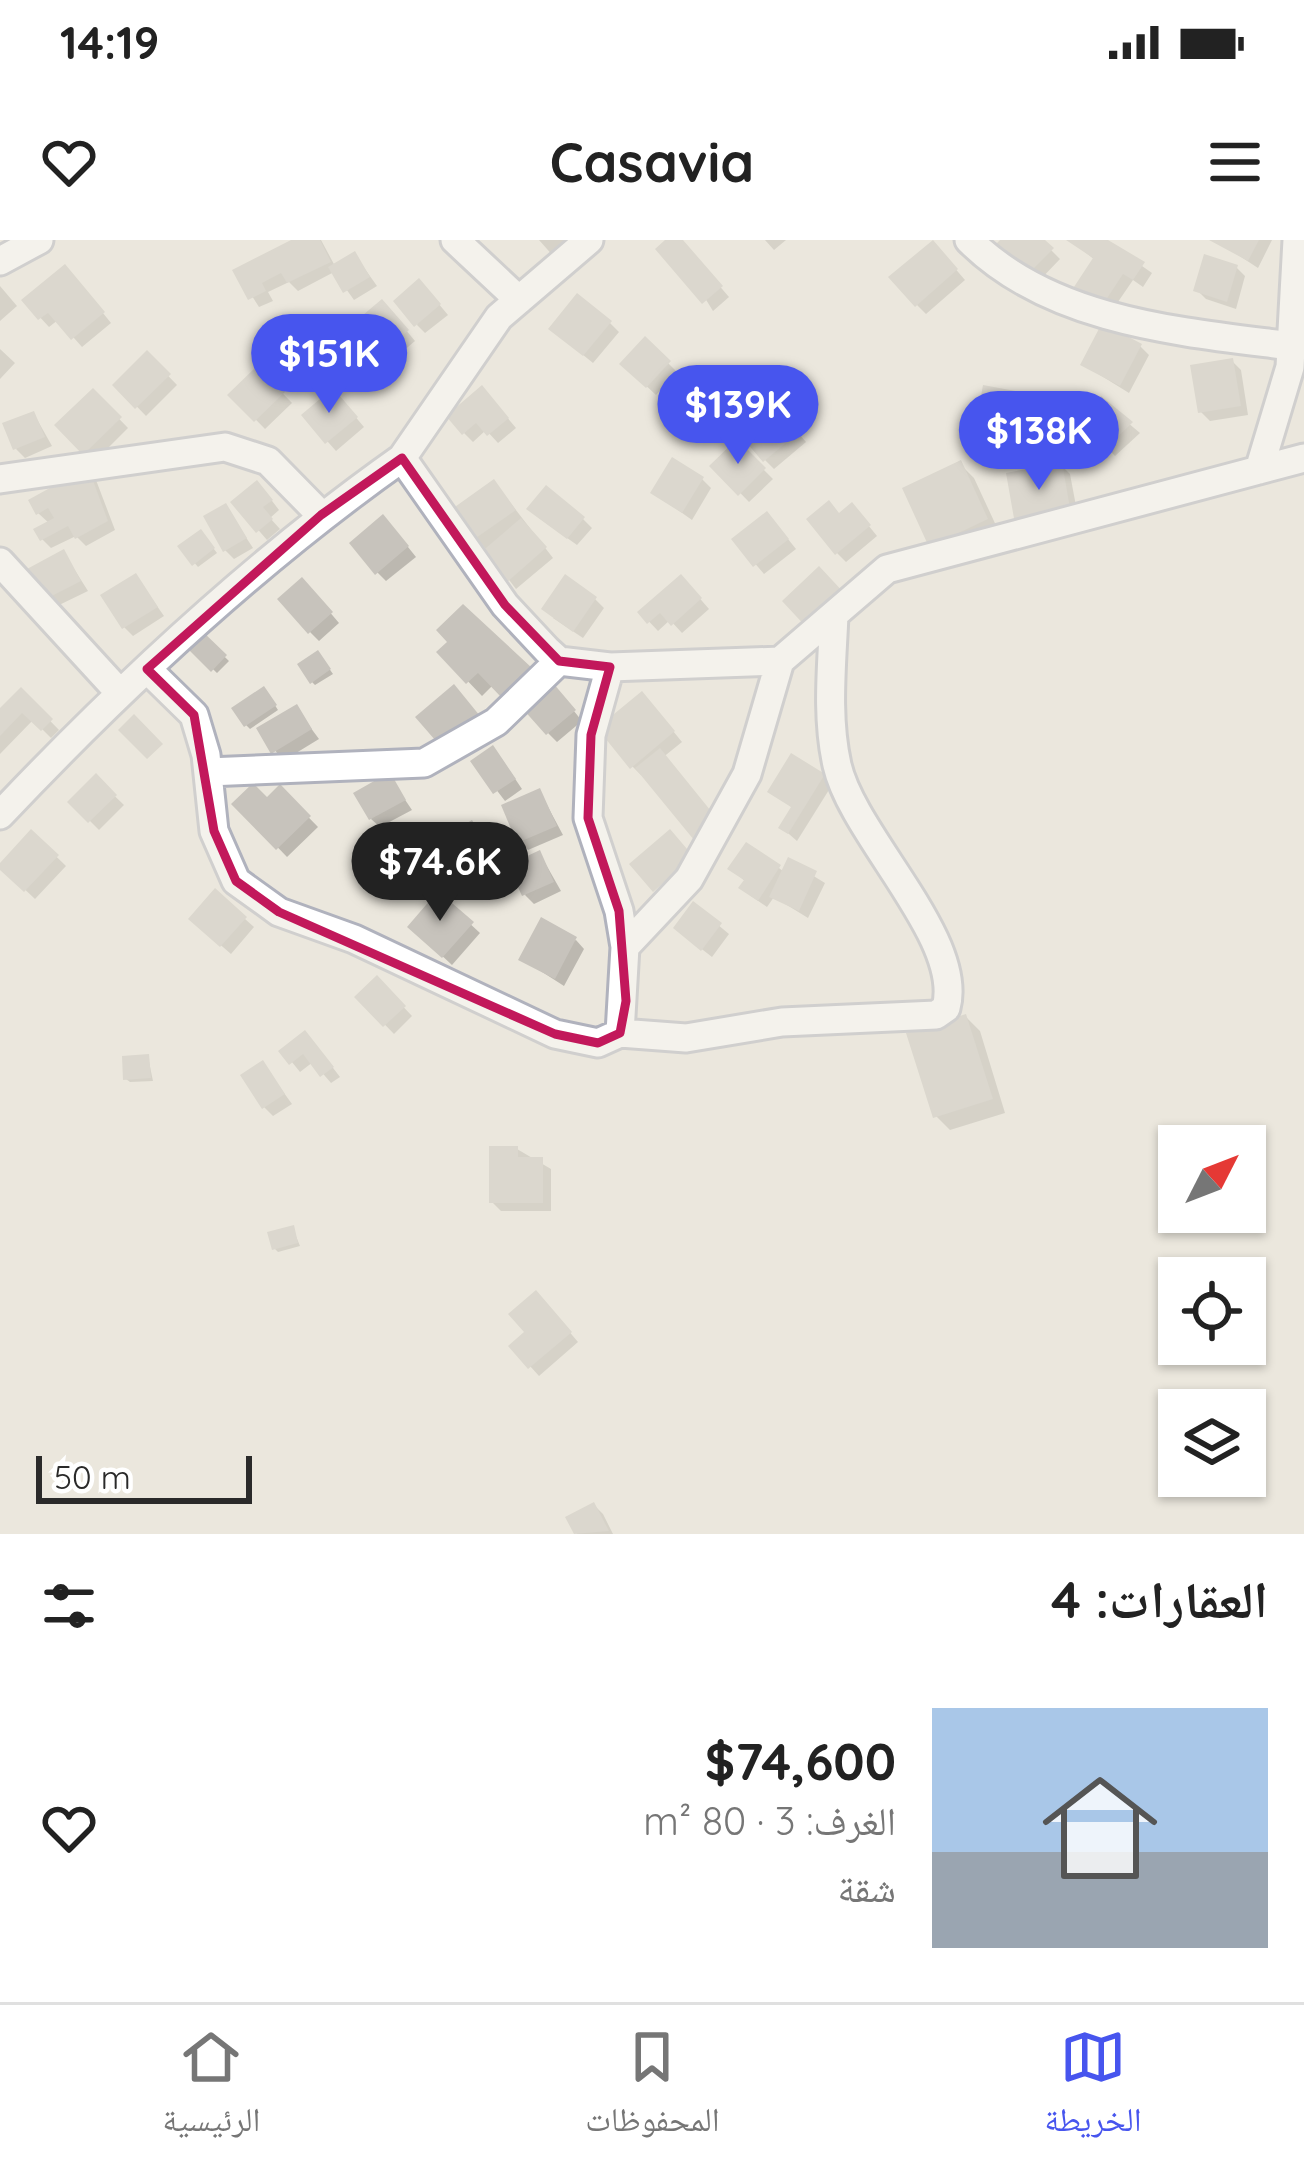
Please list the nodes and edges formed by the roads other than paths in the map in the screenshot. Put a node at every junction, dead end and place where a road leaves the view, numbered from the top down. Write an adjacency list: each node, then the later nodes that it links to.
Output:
1 (40, 240): 6 (street)
2 (454, 240): 7 (street)
3 (589, 240): 7 (street)
4 (969, 240): 8 (street)
5 (1297, 240): 8 (street)
6 (0, 261)
7 (518, 300): 9 (street)
8 (1291, 346): 11 (street)
9 (402, 458): 13 (street); 16 (street)
10 (1304, 458): 11 (street)
11 (1259, 470): 15 (street)
12 (0, 479): 13 (street)
13 (321, 515): 19 (street)
14 (0, 562): 20 (street)
15 (833, 615): 17 (street); 24 (street)
16 (559, 661): 18 (street); 21 (street)
17 (781, 661): 18 (street); 23 (street)
18 (610, 667): 23 (street)
19 (147, 669): 20 (street); 21 (street)
20 (119, 693): 22 (street)
21 (208, 772): 24 (street)
22 (0, 815)
23 (625, 946): 24 (street)
24 (620, 1033)

